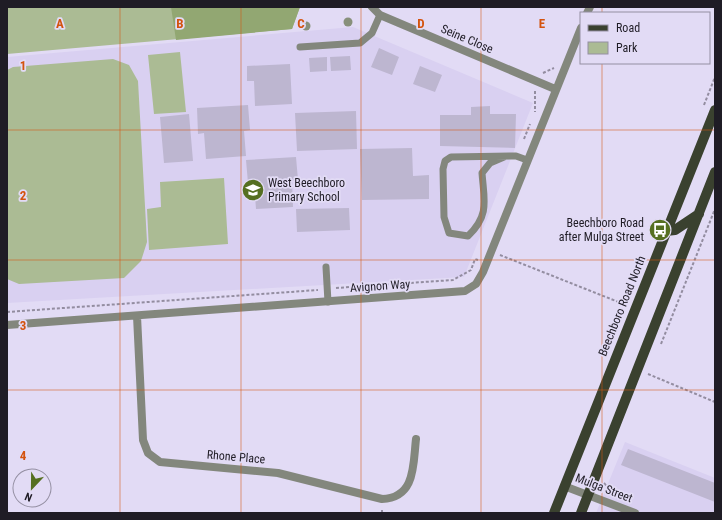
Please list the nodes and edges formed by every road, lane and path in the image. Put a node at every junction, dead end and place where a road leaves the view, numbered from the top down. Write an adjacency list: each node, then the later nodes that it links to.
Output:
1 (372, 7): 2 (street, Seine Close)
2 (380, 15): 4 (lane); 6 (street, Seine Close)
3 (580, 30): 7 (street, Avignon Way)
4 (300, 47)
5 (555, 68): 6 (path)
6 (538, 81): 7 (street, Seine Close); 9 (path)
7 (556, 89): 11 (street, Avignon Way)
8 (715, 110): 15 (main road, Beechboro Road North)
9 (524, 139)
10 (504, 157): 10 (lane); 11 (lane)
11 (527, 160): 16 (street, Avignon Way)
12 (715, 172): 14 (main road)
13 (715, 209): 25 (path)
14 (699, 214): 15 (main road); 30 (main road)
15 (666, 231): 29 (main road, Beechboro Road North)
16 (491, 251): 17 (street, Avignon Way); 21 (path)
17 (486, 264): 19 (path); 20 (street, Avignon Way)
18 (326, 267): 19 (lane)
19 (327, 289): 20 (lane); 22 (path)
20 (328, 302): 23 (street, Avignon Way)
21 (627, 306)
22 (7, 312)
23 (137, 316): 24 (street, Avignon Way); 28 (street, Rhone Place)
24 (7, 325)
25 (660, 346)
26 (651, 368): 27 (path)
27 (715, 402)
28 (416, 439)
29 (564, 486): 30 (street, Mulga Street); 31 (main road, Beechboro Road North)
30 (588, 496): 32 (main road); 33 (street, Mulga Street)
31 (554, 513)
32 (581, 513)
33 (635, 513)

